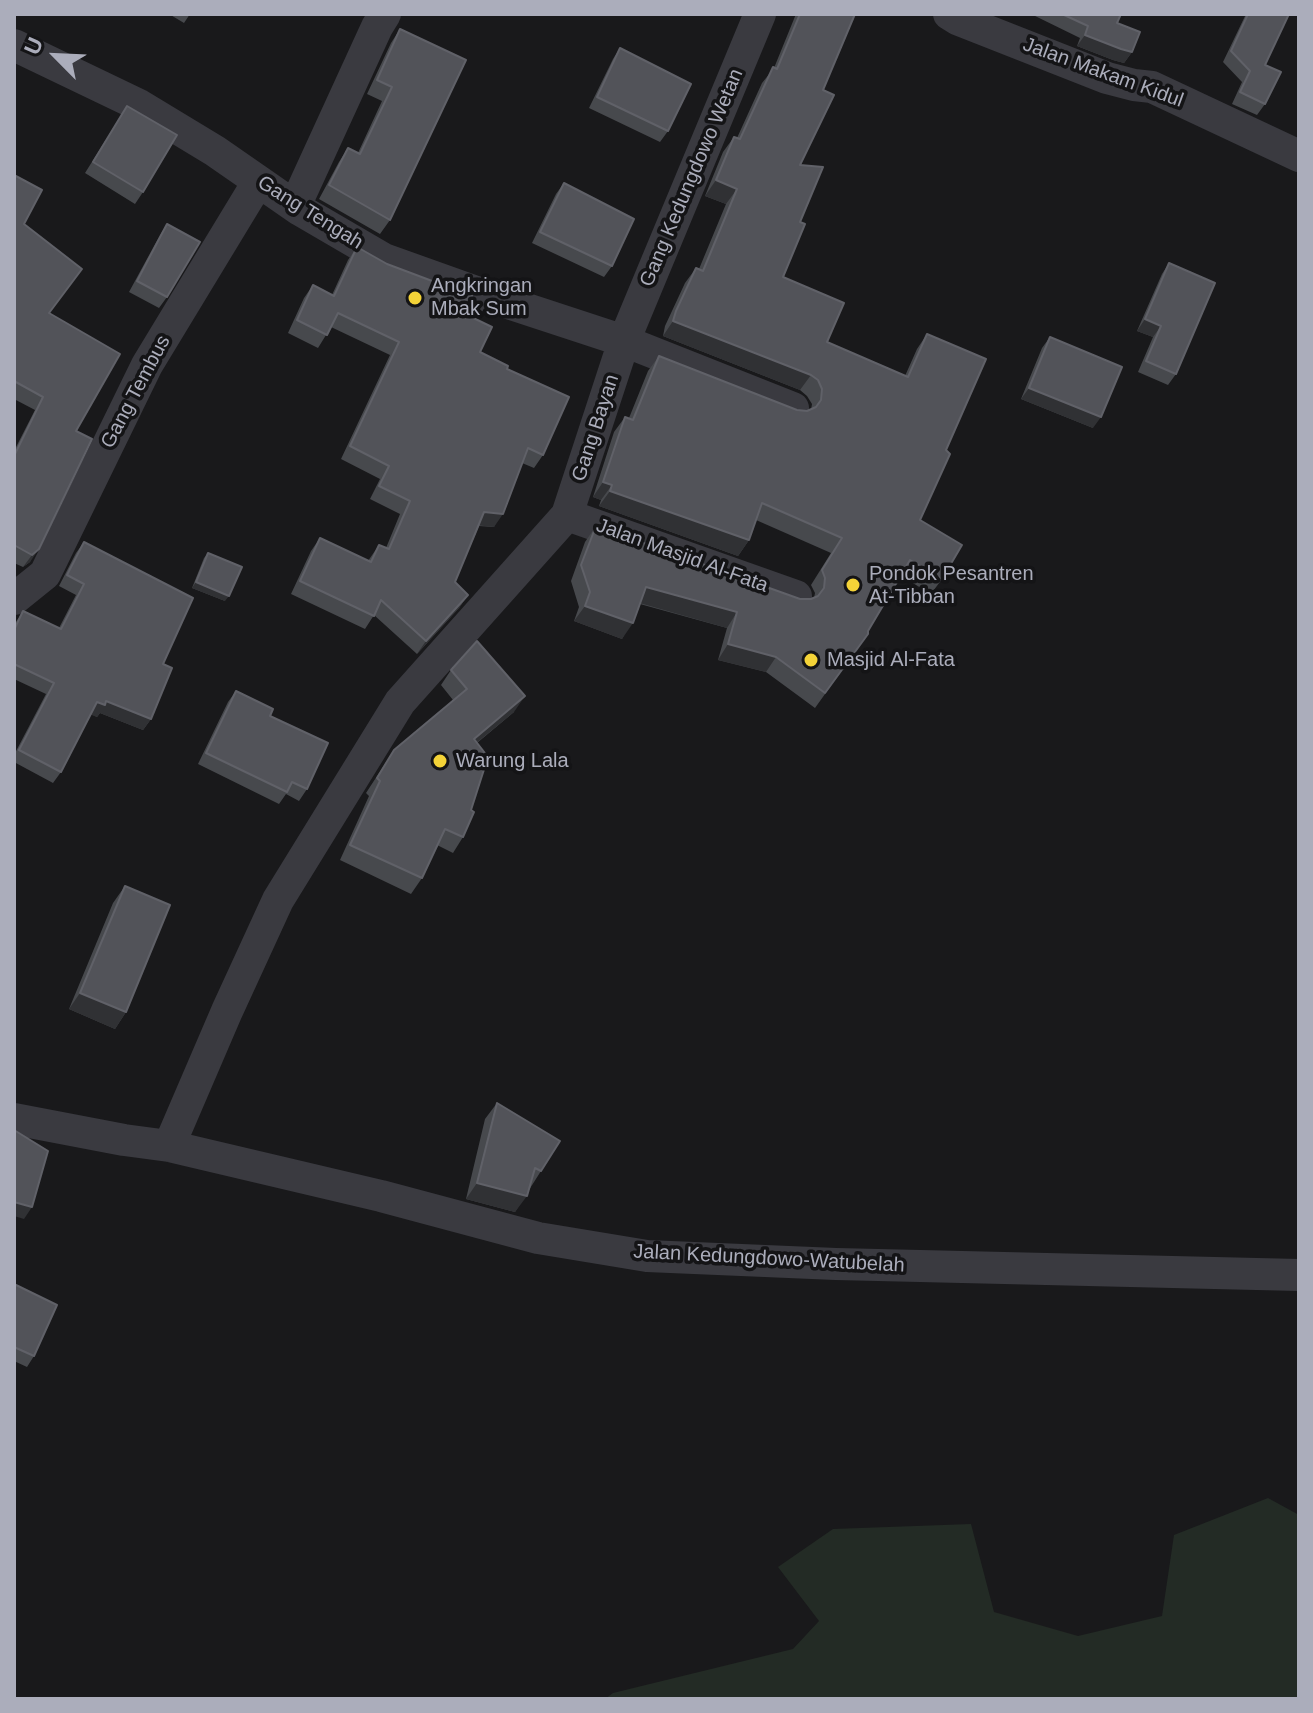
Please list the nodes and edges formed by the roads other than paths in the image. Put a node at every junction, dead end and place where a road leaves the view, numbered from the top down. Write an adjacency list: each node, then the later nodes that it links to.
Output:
1 (385, 14): 7 (street)
2 (760, 14): 8 (street, Gang Kedungdowo Wetan)
3 (949, 14): 5 (street, Jalan Makam Kidul)
4 (14, 45): 6 (street, Gang Tengah)
5 (1299, 156)
6 (258, 182): 7 (street, Gang Tengah); 12 (street, Gang Tembus)
7 (295, 206): 8 (street, Gang Tengah)
8 (624, 341): 9 (street, Gang Tengah); 10 (street, Gang Bayan)
9 (793, 408)
10 (567, 515): 11 (street, Jalan Masjid Al-Fata); 14 (street)
11 (796, 596)
12 (14, 599)
13 (14, 1119): 14 (street, Jalan Kedungdowo-Watubelah)
14 (169, 1146): 15 (street, Jalan Kedungdowo-Watubelah)
15 (1299, 1275)

